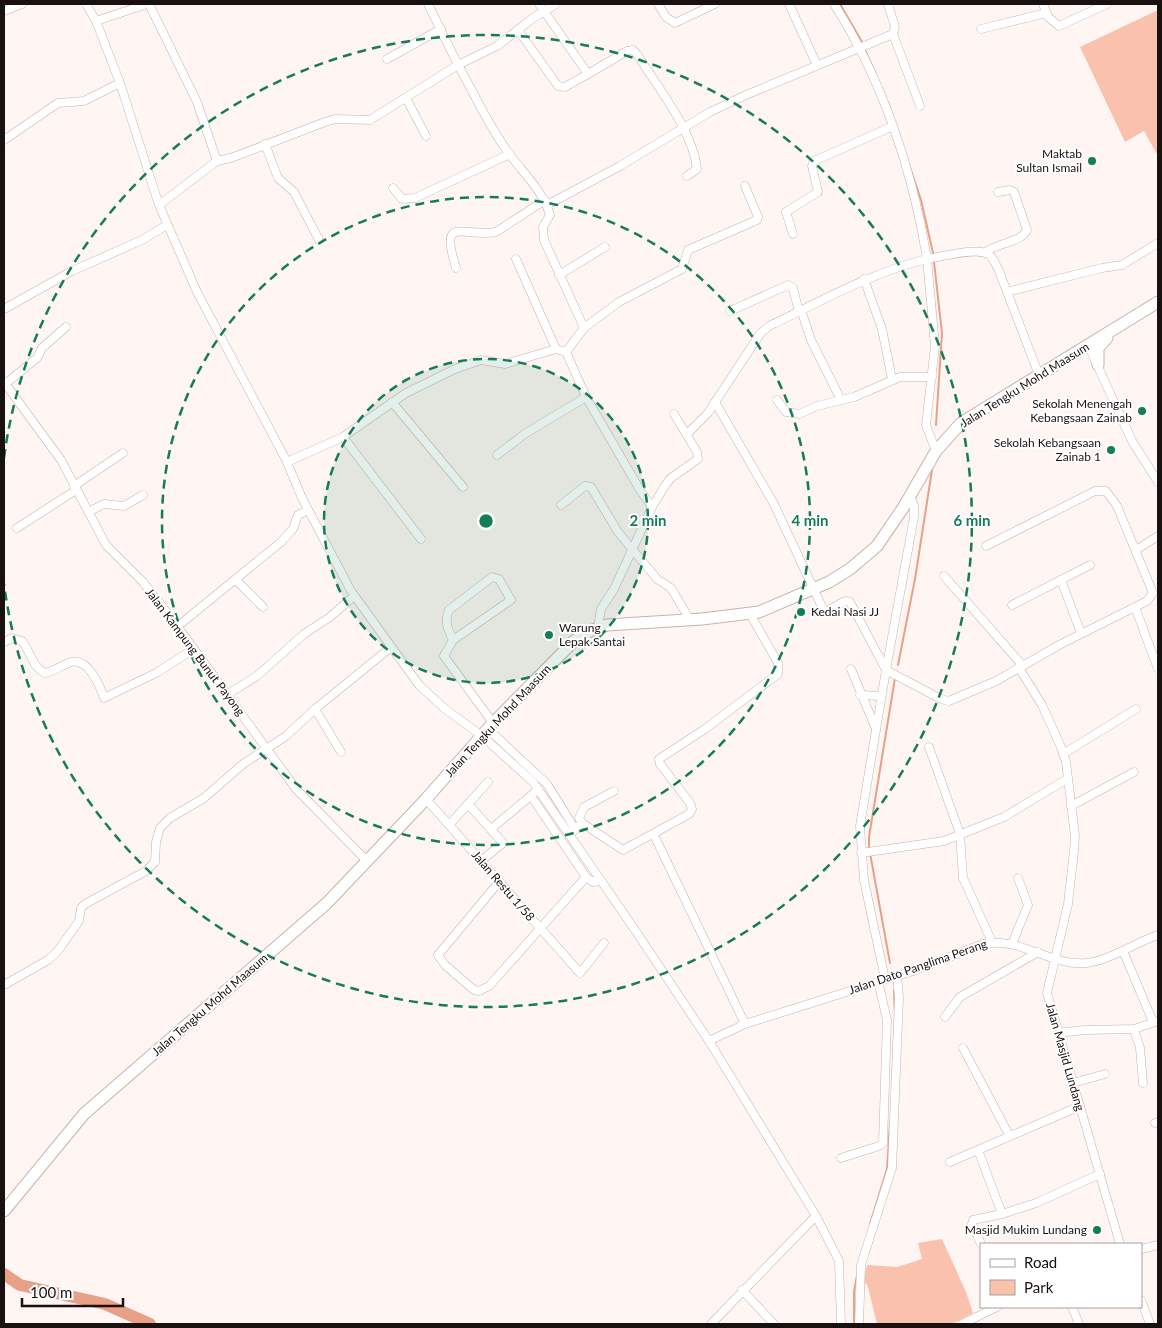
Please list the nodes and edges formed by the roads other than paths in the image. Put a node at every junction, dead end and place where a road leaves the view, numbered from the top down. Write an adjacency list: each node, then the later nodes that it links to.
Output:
1 (22, 4): 14 (street)
2 (86, 4): 16 (street)
3 (148, 4): 16 (street); 35 (street)
4 (428, 4): 18 (street)
5 (556, 4): 13 (street)
6 (658, 4): 12 (street)
7 (789, 4): 24 (street)
8 (834, 4): 21 (street)
9 (888, 4): 20 (street)
10 (1043, 4): 15 (street)
11 (1107, 4): 15 (street)
12 (711, 5)
13 (541, 7): 19 (street); 25 (street)
14 (4, 11)
15 (1046, 13): 17 (street)
16 (96, 21): 26 (street)
17 (981, 28)
18 (441, 29): 22 (street); 23 (street)
19 (518, 30): 23 (street); 25 (street)
20 (893, 34): 21 (street); 28 (street)
21 (859, 48): 24 (street); 29 (street)
22 (387, 59)
23 (458, 65): 27 (street); 34 (street)
24 (816, 65): 30 (street)
25 (588, 74): 30 (street)
26 (120, 83): 32 (street); 41 (street)
27 (406, 98): 31 (street); 33 (street)
28 (920, 106)
29 (891, 127): 43 (street); 49 (street)
30 (682, 128): 36 (street); 40 (street)
31 (426, 136)
32 (4, 140)
33 (265, 144): 35 (street); 44 (street)
34 (510, 154): 38 (street); 40 (street)
35 (217, 161): 41 (street)
36 (687, 176)
37 (745, 186): 60 (street)
38 (393, 188)
39 (998, 192): 47 (street)
40 (546, 203): 50 (street); 51 (street)
41 (159, 205): 42 (street)
42 (167, 225): 55 (street); 80 (street)
43 (792, 234)
44 (319, 240)
45 (1158, 243): 53 (street)
46 (605, 246): 51 (street)
47 (985, 253): 49 (street); 53 (street)
48 (516, 259): 62 (street)
49 (927, 259): 52 (street); 66 (street)
50 (456, 268)
51 (559, 275): 60 (street)
52 (864, 279): 57 (street); 67 (street)
53 (1007, 292): 65 (street)
54 (1158, 302): 58 (main road, Jalan Tengku Mohd Maasum)
55 (4, 309)
56 (730, 311): 57 (street)
57 (800, 311): 71 (street); 73 (street)
58 (1119, 326): 61 (main road, Jalan Tengku Mohd Maasum); 64 (main road)
59 (66, 327): 68 (street)
60 (584, 328): 63 (street)
61 (1088, 345): 64 (street); 65 (main road, Jalan Tengku Mohd Maasum)
62 (556, 349): 63 (street); 72 (street)
63 (566, 352): 69 (street)
64 (1098, 365): 81 (street)
65 (1039, 374): 77 (main road, Jalan Tengku Mohd Maasum)
66 (932, 377): 67 (street); 77 (street)
67 (892, 379): 71 (street)
68 (4, 384): 83 (street, Jalan Kampung Bunut Payong)
69 (586, 397): 79 (street); 87 (street)
70 (777, 400): 71 (street)
71 (841, 400)
72 (392, 402): 76 (street); 82 (street)
73 (715, 402): 75 (street); 100 (street)
74 (674, 414): 75 (street)
75 (687, 434): 87 (street)
76 (343, 437): 80 (street); 92 (street)
77 (936, 451): 85 (main road, Jalan Tengku Mohd Maasum)
78 (123, 453): 83 (street)
79 (497, 455)
80 (287, 462): 88 (street)
81 (1158, 482)
82 (463, 487)
83 (75, 488): 89 (street, Jalan Kampung Bunut Payong); 90 (street)
84 (143, 495): 89 (street)
85 (910, 496): 100 (main road, Jalan Tengku Mohd Maasum); 118 (street)
86 (561, 505): 94 (street)
87 (652, 507): 94 (street)
88 (308, 510): 98 (street); 101 (street)
89 (88, 512): 107 (street, Jalan Kampung Bunut Payong)
90 (16, 528)
91 (1158, 536): 95 (street)
92 (421, 539)
93 (986, 546): 95 (street)
94 (632, 549): 106 (street); 108 (street)
95 (1136, 550): 104 (street)
96 (1090, 564): 99 (street)
97 (944, 576): 115 (street, Jalan Masjid Lundang)
98 (236, 580): 103 (street); 107 (street)
99 (1061, 580): 102 (street); 109 (street)
100 (813, 590): 105 (main road, Jalan Tengku Mohd Maasum); 118 (street)
101 (354, 596): 112 (street); 119 (street)
102 (1012, 605)
103 (263, 607)
104 (1135, 607): 109 (street); 114 (street)
105 (750, 614): 106 (main road, Jalan Tengku Mohd Maasum); 144 (street)
106 (690, 620): 108 (main road, Jalan Tengku Mohd Maasum)
107 (178, 626): 113 (street, Jalan Kampung Bunut Payong)
108 (598, 627): 124 (main road, Jalan Tengku Mohd Maasum)
109 (1081, 633): 115 (street)
110 (453, 640): 110 (street); 124 (street)
111 (4, 642): 113 (street)
112 (390, 648): 122 (street); 124 (street)
113 (194, 649): 119 (street, Jalan Kampung Bunut Payong)
114 (1156, 654): 117 (street)
115 (1021, 667): 118 (street); 129 (street, Jalan Masjid Lundang)
116 (850, 669): 120 (street)
117 (1158, 669)
118 (886, 670): 121 (street)
119 (228, 694): 127 (street, Jalan Kampung Bunut Payong)
120 (860, 695): 121 (street); 125 (street)
121 (881, 696): 125 (street)
122 (315, 709): 127 (street); 128 (street)
123 (1136, 710): 129 (street)
124 (487, 729): 133 (street); 136 (main road, Jalan Tengku Mohd Maasum); 142 (street)
125 (876, 729): 145 (street)
126 (929, 747): 143 (street)
127 (266, 749): 147 (street, Jalan Kampung Bunut Payong); 162 (street)
128 (342, 752)
129 (1064, 754): 131 (street, Jalan Masjid Lundang)
130 (1134, 772): 138 (street)
131 (1067, 778): 138 (street, Jalan Masjid Lundang); 143 (street)
132 (488, 782): 137 (street)
133 (539, 789): 135 (street); 142 (street)
134 (614, 791): 139 (street)
135 (531, 796): 141 (street); 148 (street)
136 (426, 799): 140 (street, Jalan Restu 1/58); 147 (main road, Jalan Tengku Mohd Maasum)
137 (468, 804): 140 (street); 141 (street)
138 (1071, 806): 159 (street, Jalan Masjid Lundang)
139 (582, 823): 142 (street); 144 (street)
140 (449, 825): 146 (street, Jalan Restu 1/58)
141 (491, 829): 146 (street)
142 (573, 831): 151 (street)
143 (960, 834): 145 (street); 154 (street)
144 (654, 835): 165 (street)
145 (867, 852): 161 (street)
146 (481, 861): 150 (street, Jalan Restu 1/58)
147 (368, 862): 179 (main road, Jalan Tengku Mohd Maasum)
148 (586, 877): 151 (street); 152 (street)
149 (1018, 878): 156 (street)
150 (499, 882): 152 (street, Jalan Restu 1/58); 152 (street)
151 (601, 882): 168 (street)
152 (541, 929): 155 (street, Jalan Restu 1/58)
153 (1158, 935): 157 (street, Jalan Dato Panglima Perang)
154 (992, 942): 156 (street, Jalan Dato Panglima Perang); 160 (street, Jalan Dato Panglima Perang)
155 (604, 943)
156 (1012, 944): 158 (street, Jalan Dato Panglima Perang)
157 (1123, 951): 159 (street, Jalan Dato Panglima Perang); 164 (street)
158 (1038, 952): 159 (street, Jalan Dato Panglima Perang); 163 (street)
159 (1056, 958): 167 (street, Jalan Masjid Lundang)
160 (897, 976): 161 (street, Jalan Dato Panglima Perang); 193 (street)
161 (882, 980): 165 (street, Jalan Dato Panglima Perang); 176 (street)
162 (4, 985)
163 (945, 1017)
164 (1156, 1021): 166 (street)
165 (745, 1024): 168 (street, Jalan Dato Panglima Perang)
166 (1134, 1029): 167 (street); 172 (street)
167 (1058, 1033): 171 (street, Jalan Masjid Lundang)
168 (709, 1042): 181 (street)
169 (963, 1048): 174 (street)
170 (1105, 1074): 171 (street)
171 (1073, 1083): 173 (street, Jalan Masjid Lundang)
172 (1144, 1084)
173 (1080, 1106): 174 (street); 178 (street, Jalan Masjid Lundang)
174 (1009, 1136): 175 (street)
175 (978, 1150): 177 (street); 180 (street)
176 (841, 1158)
177 (950, 1162)
178 (1100, 1174): 180 (street); 183 (street, Jalan Masjid Lundang)
179 (4, 1211)
180 (1002, 1214): 182 (street)
181 (816, 1216): 186 (street); 192 (street)
182 (981, 1243)
183 (1120, 1243)
184 (1158, 1245): 185 (street)
185 (1142, 1250)
186 (742, 1290): 190 (street); 191 (street)
187 (1142, 1303): 196 (street)
188 (995, 1308): 194 (street)
189 (1072, 1308): 195 (street)
190 (712, 1324)
191 (774, 1324)
192 (841, 1324)
193 (859, 1324)
194 (962, 1324)
195 (1079, 1324)
196 (1150, 1324)

